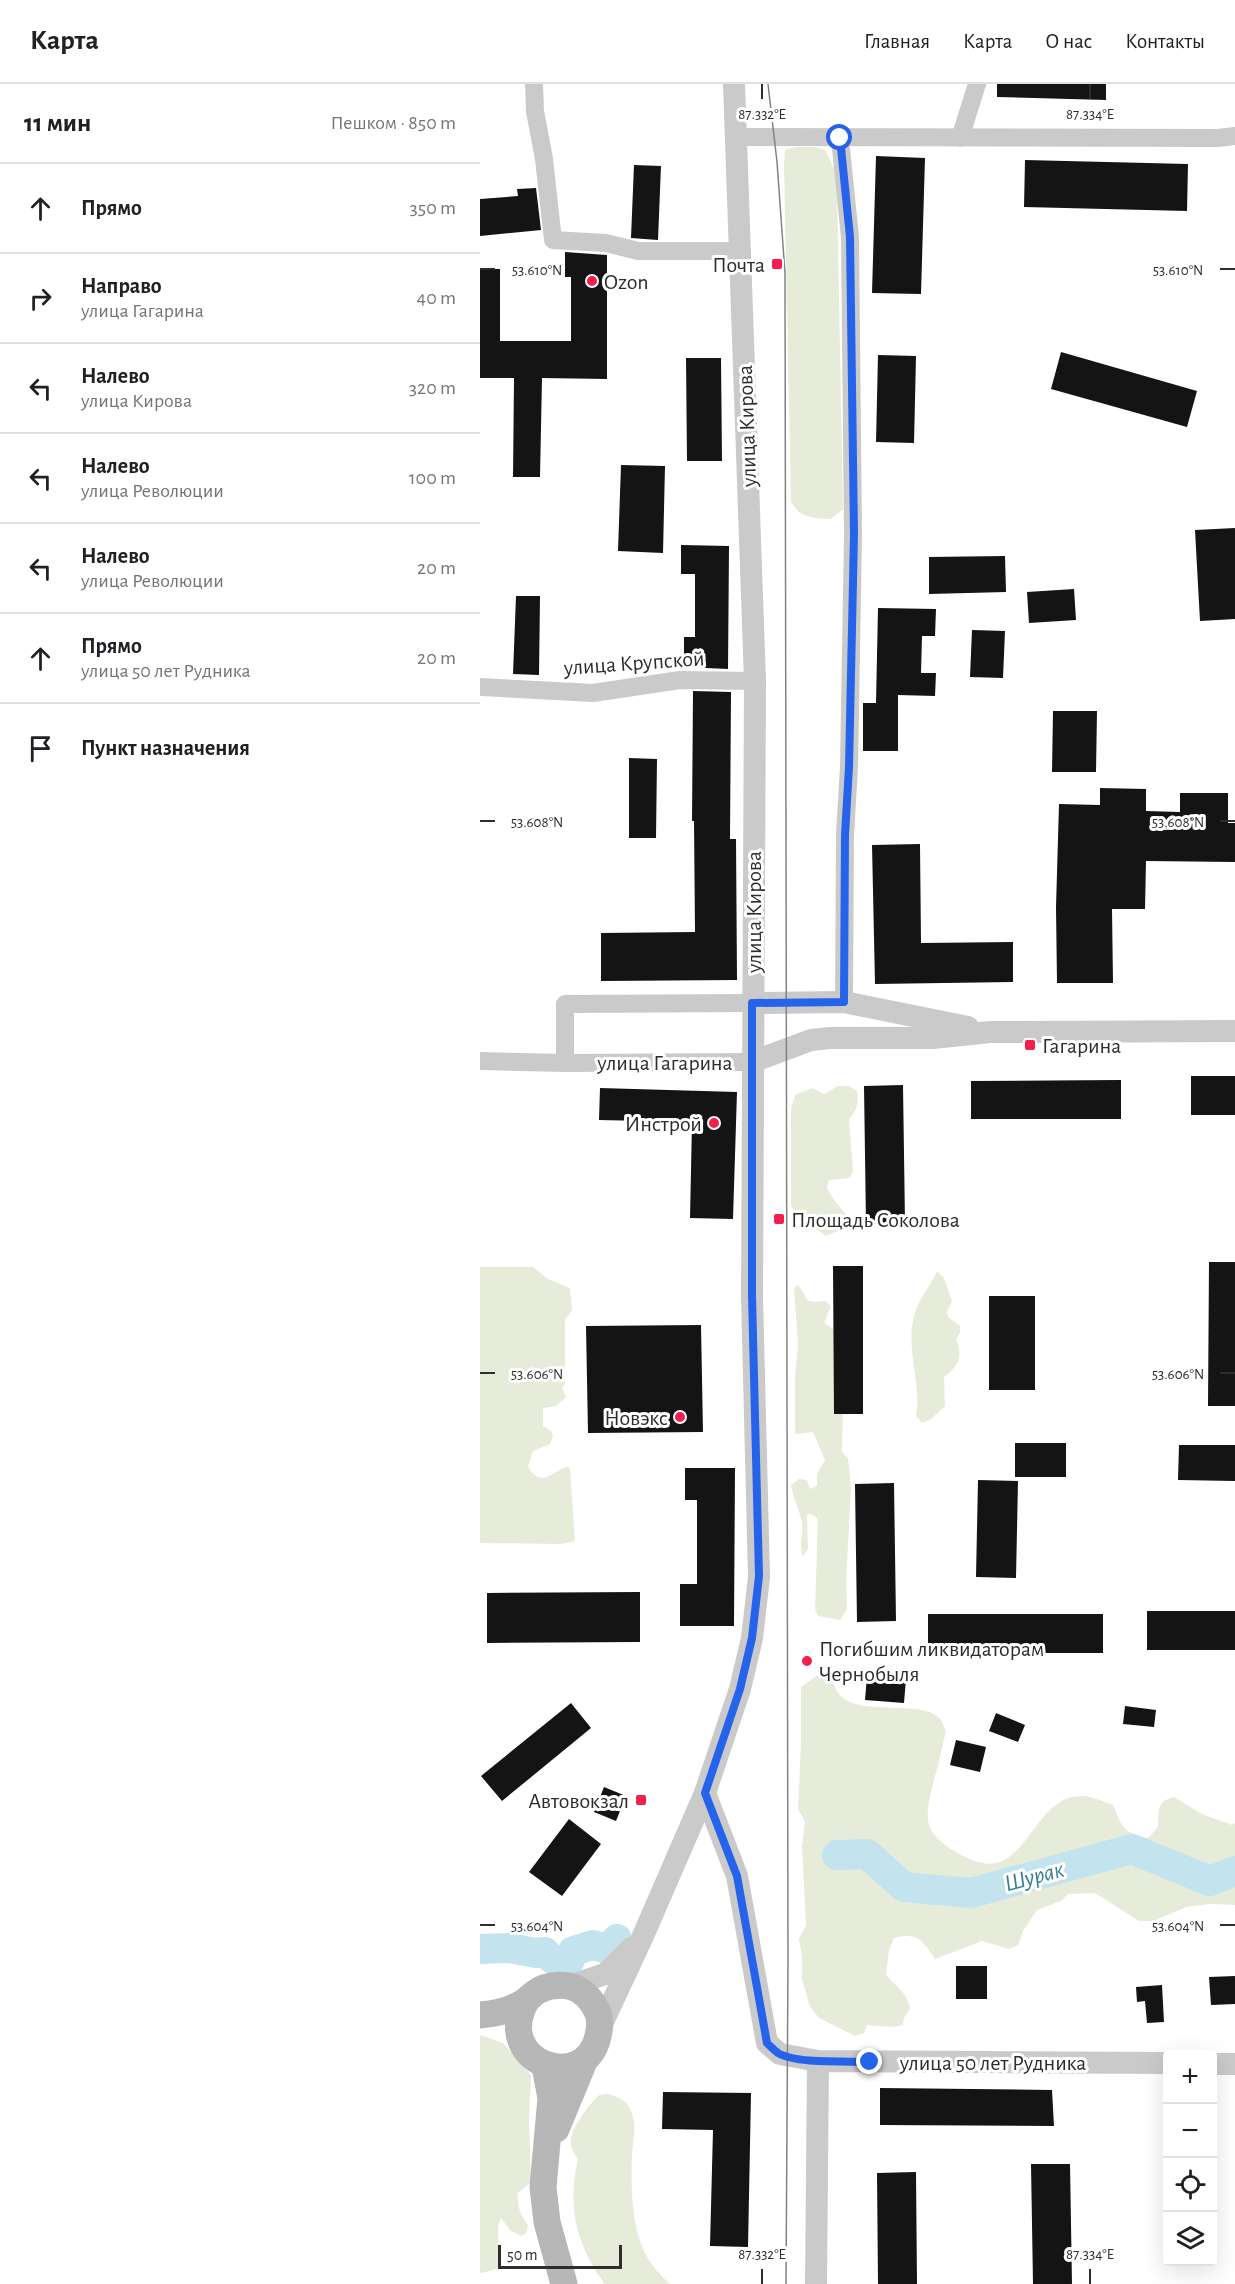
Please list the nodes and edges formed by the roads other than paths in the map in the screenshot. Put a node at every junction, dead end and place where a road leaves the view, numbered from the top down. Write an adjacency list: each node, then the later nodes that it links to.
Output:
1 (534, 84): 8 (street)
2 (734, 84): 5 (street, улица Кирова)
3 (977, 84): 7 (street)
4 (1235, 136): 7 (street)
5 (736, 137): 6 (street); 8 (street, улица Кирова)
6 (840, 138): 7 (street); 11 (street)
7 (960, 138)
8 (741, 251): 9 (street, улица Кирова)
9 (755, 681): 10 (street, улица Крупской); 12 (street, улица Кирова)
10 (480, 687)
11 (844, 1002): 12 (street, улица Гагарина); 14 (street, улица Гагарина)
12 (752, 1003): 16 (street, улица Кирова); 17 (street, улица Гагарина)
13 (1235, 1031): 14 (street, улица Гагарина)
14 (990, 1032): 16 (street, улица Гагарина)
15 (480, 1061): 17 (street, улица Гагарина)
16 (752, 1062): 17 (street, улица Гагарина); 18 (street, улица Кирова)
17 (565, 1063)
18 (705, 1793): 19 (street, улица Кирова); 26 (street, улица 50 лет Рудника)
19 (643, 1936): 20 (street); 23 (street, улица Кирова)
20 (569, 1986): 21 (main road); 23 (main road)
21 (526, 2001): 22 (main road); 24 (main road)
22 (482, 2015): 24 (main road)
23 (601, 2026): 25 (main road)
24 (519, 2038): 30 (main road)
25 (585, 2059): 30 (main road); 31 (main road)
26 (818, 2061): 27 (street, улица 50 лет Рудника); 33 (street)
27 (1163, 2064)
28 (1217, 2064): 29 (street)
29 (1235, 2064)
30 (545, 2066): 31 (main road)
31 (547, 2149): 32 (main road)
32 (564, 2284)
33 (816, 2284)

